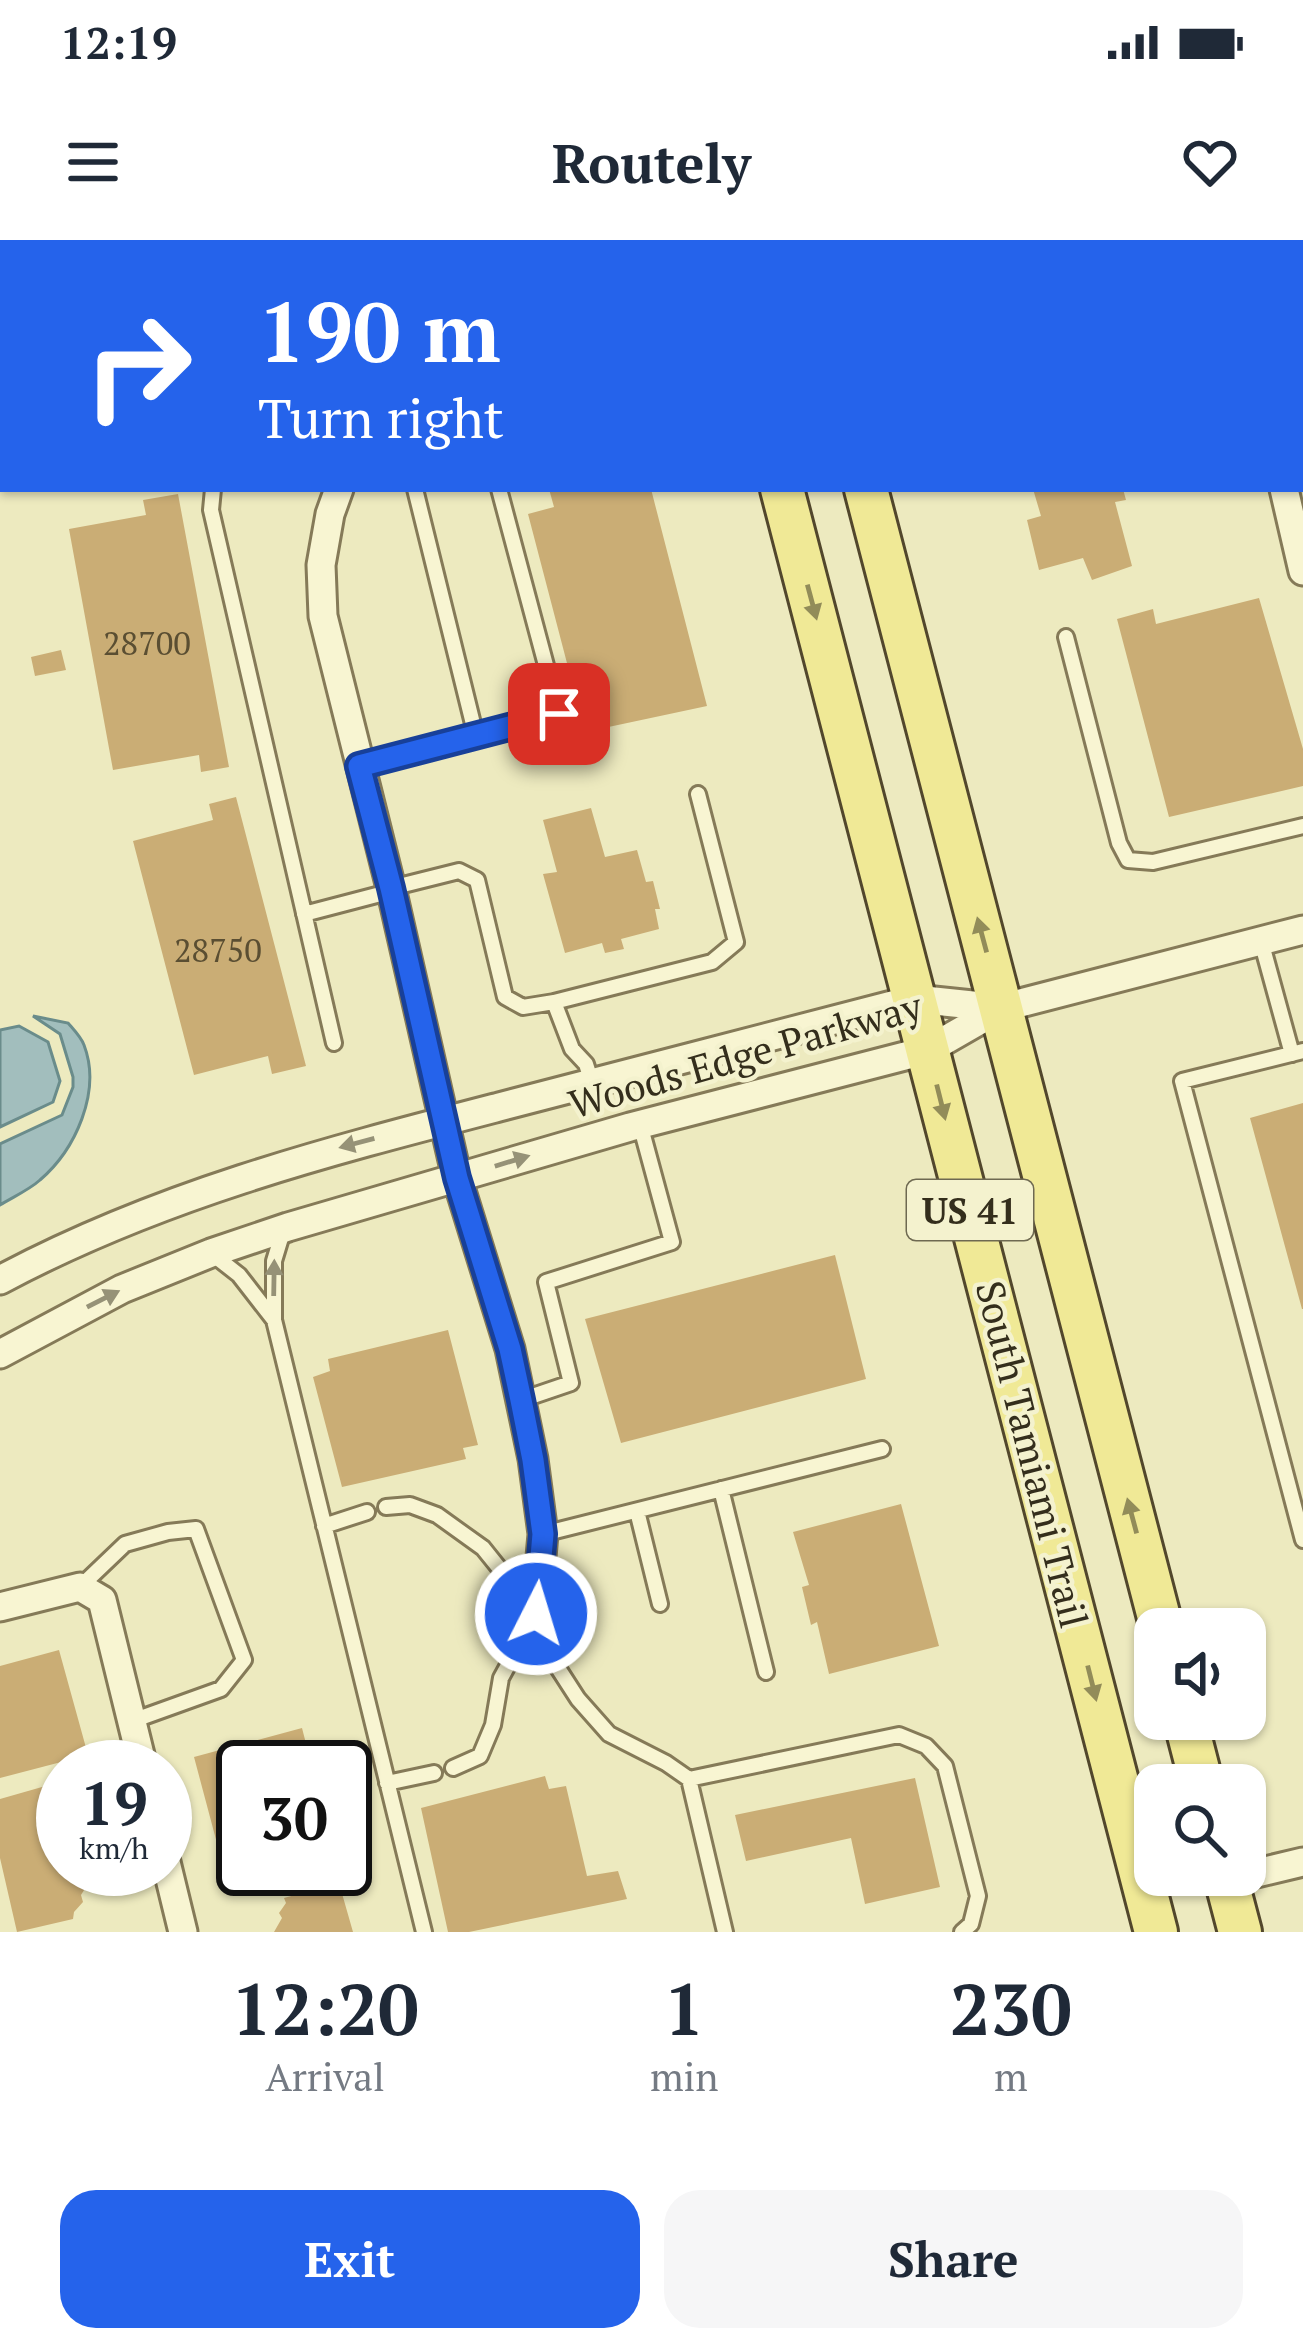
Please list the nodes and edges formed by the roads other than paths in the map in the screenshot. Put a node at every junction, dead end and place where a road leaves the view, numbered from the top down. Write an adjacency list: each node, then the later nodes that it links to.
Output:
1 (213, 492): 15 (lane)
2 (338, 492): 11 (street)
3 (416, 492): 10 (lane)
4 (500, 492): 10 (lane)
5 (783, 492): 18 (main road, South Tamiami Trail / US 41, one-way to 18)
6 (867, 492): 20 (main road, South Tamiami Trail / US 41, one-way to 6)
7 (1285, 492): 8 (street)
8 (1303, 571)
9 (1066, 637): 13 (lane)
10 (476, 736): 11 (lane)
11 (359, 766): 14 (street)
12 (698, 794): 19 (lane)
13 (1303, 826)
14 (391, 890): 15 (lane); 19 (lane); 25 (street)
15 (304, 914): 21 (lane)
16 (1303, 930): 17 (street)
17 (1261, 941): 20 (street); 23 (lane)
18 (915, 999): 20 (street, Woods Edge Parkway); 22 (main road, South Tamiami Trail / US 41); 24 (street, Woods Edge Parkway)
19 (554, 1002): 24 (lane)
20 (1001, 1009): 22 (street, Woods Edge Parkway); 45 (main road, South Tamiami Trail / US 41, one-way to 20)
21 (334, 1043)
22 (928, 1050): 26 (street, Woods Edge Parkway); 62 (main road, South Tamiami Trail / US 41, one-way to 62)
23 (1298, 1053): 41 (lane)
24 (592, 1082): 25 (street, Woods Edge Parkway)
25 (446, 1120): 27 (street); 30 (street, Woods Edge Parkway, one-way to 30)
26 (640, 1124): 27 (street, Woods Edge Parkway, one-way to 26); 33 (lane)
27 (457, 1178): 28 (street, Woods Edge Parkway); 33 (street)
28 (284, 1228): 29 (street, Woods Edge Parkway); 31 (lane, one-way to 28)
29 (211, 1253): 31 (lane); 32 (street, Woods Edge Parkway, one-way to 29)
30 (0, 1280)
31 (274, 1320): 39 (lane)
32 (0, 1354)
33 (521, 1400): 40 (street)
34 (882, 1449): 35 (lane)
35 (721, 1489): 37 (lane); 47 (lane)
36 (386, 1507): 46 (lane)
37 (637, 1511): 40 (lane); 43 (lane)
38 (367, 1512): 39 (lane)
39 (324, 1526): 53 (lane)
40 (543, 1534): 46 (street)
41 (1303, 1540)
42 (80, 1587): 44 (street); 48 (street); 48 (lane)
43 (660, 1604)
44 (0, 1607)
45 (1157, 1608)
46 (536, 1614): 50 (lane); 52 (lane)
47 (766, 1672)
48 (132, 1721): 49 (street)
49 (137, 1740)
50 (453, 1768)
51 (434, 1774): 53 (lane)
52 (689, 1779): 60 (lane); 61 (lane)
53 (387, 1783): 59 (lane)
54 (1303, 1862): 55 (street)
55 (1266, 1870)
56 (174, 1896): 58 (street)
57 (1231, 1896): 63 (main road)
58 (183, 1932)
59 (424, 1932)
60 (725, 1932)
61 (962, 1932)
62 (1156, 1932)
63 (1240, 1932)

